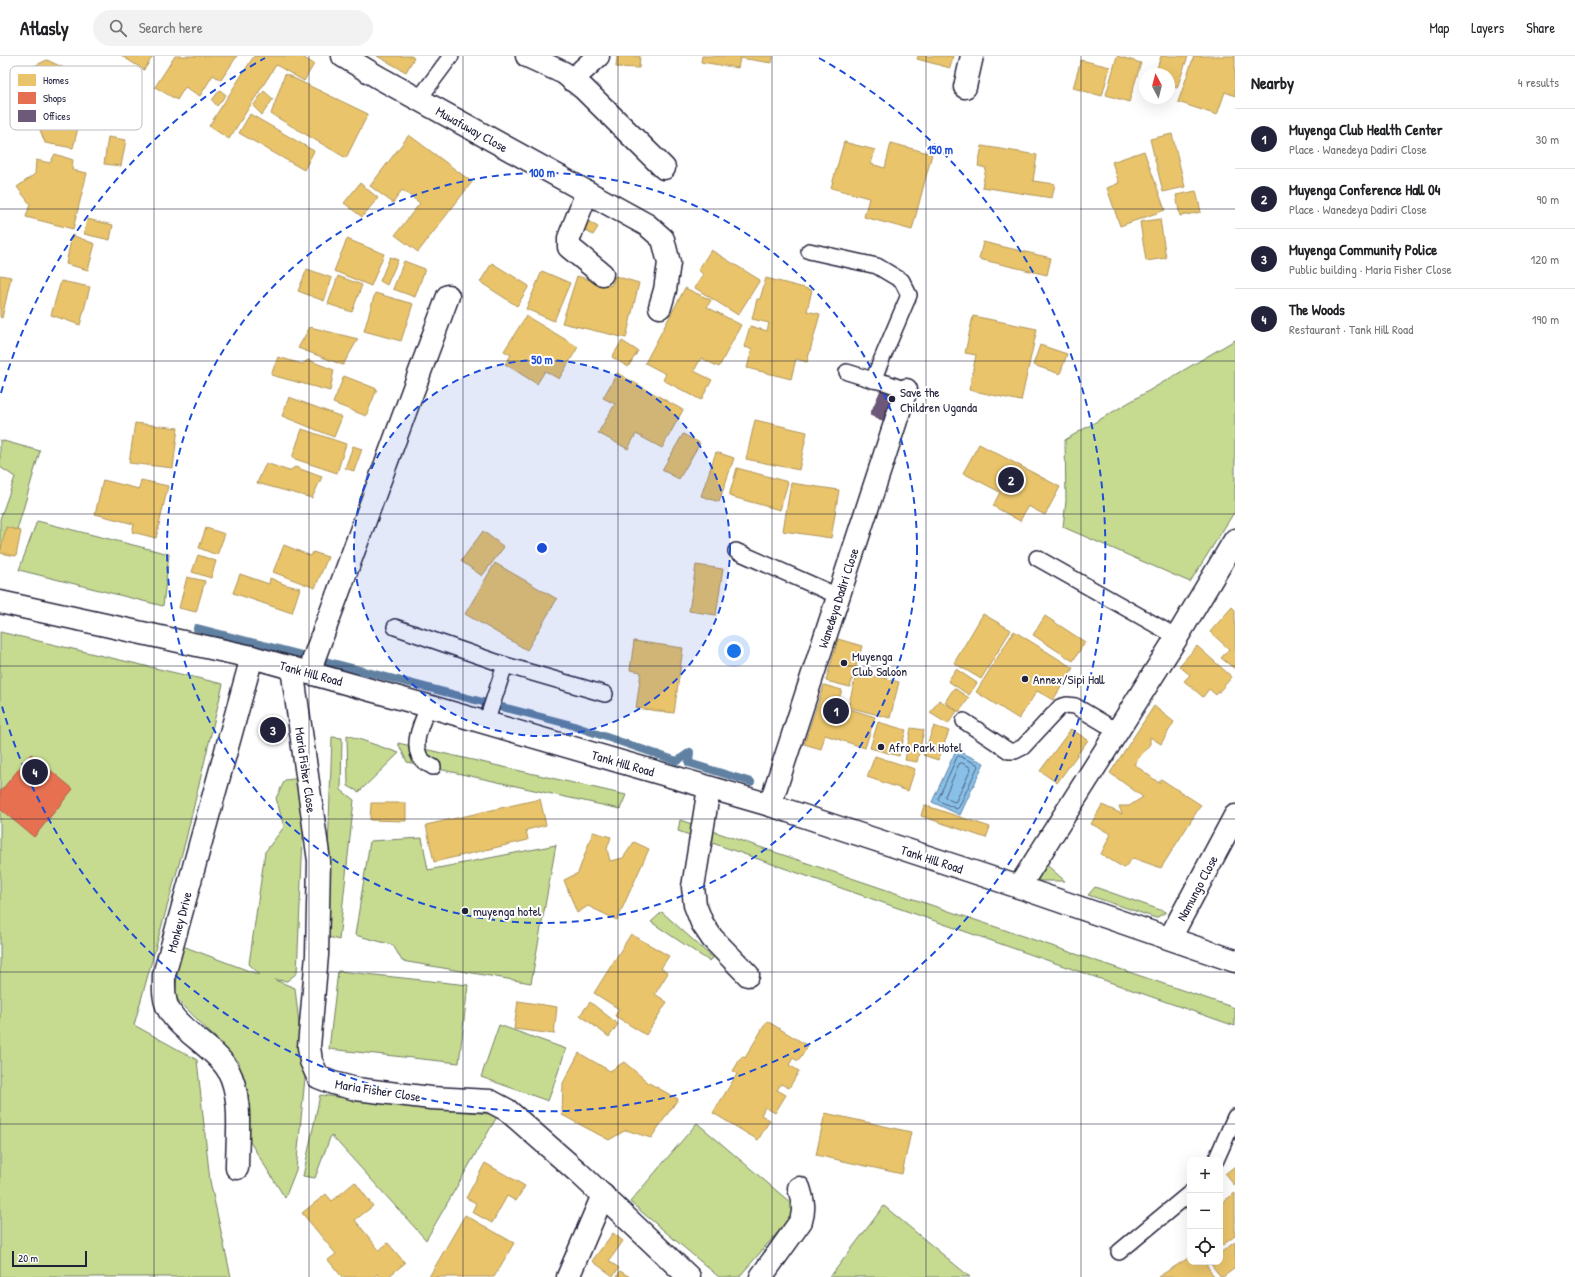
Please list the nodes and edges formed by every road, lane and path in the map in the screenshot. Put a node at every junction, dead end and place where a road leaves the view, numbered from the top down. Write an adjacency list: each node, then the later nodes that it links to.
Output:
1 (343, 56): 8 (street, Muwafuway Close)
2 (451, 56): 8 (lane)
3 (526, 56): 6 (street)
4 (598, 56): 6 (street)
5 (972, 56): 7 (street)
6 (572, 80): 9 (street)
7 (965, 87)
8 (419, 99): 10 (street, Muwafuway Close)
9 (664, 168)
10 (587, 192): 12 (street); 14 (street, Muwafuway Close)
11 (809, 251): 16 (lane)
12 (602, 274)
13 (448, 296): 27 (street)
14 (660, 307)
15 (847, 372): 16 (lane)
16 (873, 380): 17 (lane)
17 (906, 390): 21 (street, Wanedeya Dadiri Close)
18 (1235, 540): 24 (street)
19 (736, 551): 21 (lane)
20 (1037, 558): 24 (lane)
21 (838, 596): 35 (street, Wanedeya Dadiri Close)
22 (0, 602): 25 (street, Tank Hill Road)
23 (396, 627): 26 (lane)
24 (1176, 637): 32 (street)
25 (252, 657): 27 (street, Tank Hill Road); 43 (street, Monkey Drive)
26 (505, 665): 28 (lane); 31 (lane)
27 (301, 671): 29 (street, Tank Hill Road); 45 (street, Maria Fisher Close)
28 (605, 694)
29 (428, 706): 31 (street, Tank Hill Road); 33 (lane)
30 (964, 721): 32 (lane)
31 (486, 723): 34 (street, Tank Hill Road)
32 (1116, 731): 37 (street)
33 (433, 767)
34 (709, 788): 35 (street, Tank Hill Road); 40 (street)
35 (770, 805): 37 (street, Tank Hill Road)
36 (1235, 816): 38 (street, Namungo Close)
37 (1019, 887): 38 (street, Tank Hill Road)
38 (1170, 938): 39 (street, Tank Hill Road)
39 (1235, 961)
40 (748, 975)
41 (1235, 1117): 42 (lane)
42 (1217, 1157)
43 (237, 1168)
44 (799, 1188): 50 (street)
45 (603, 1195): 48 (street); 49 (street, Maria Fisher Close)
46 (1187, 1195): 47 (lane)
47 (1119, 1252)
48 (568, 1277)
49 (689, 1277)
50 (761, 1277)

